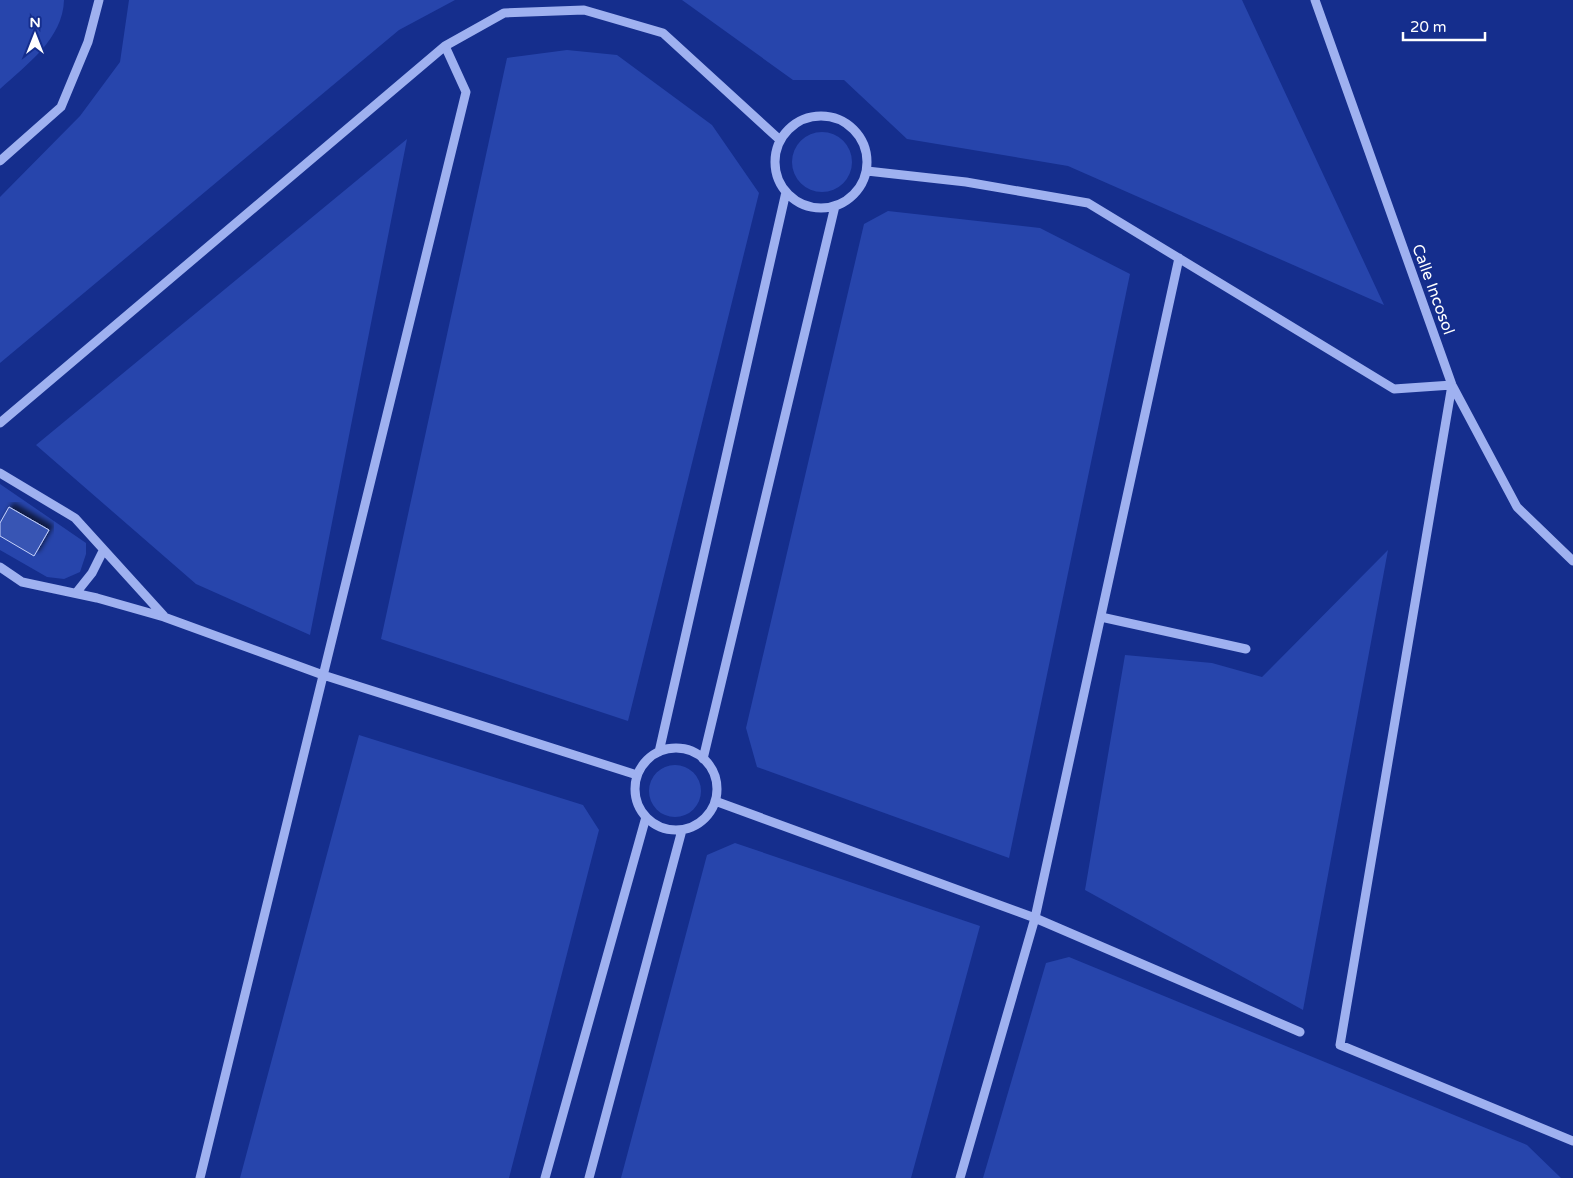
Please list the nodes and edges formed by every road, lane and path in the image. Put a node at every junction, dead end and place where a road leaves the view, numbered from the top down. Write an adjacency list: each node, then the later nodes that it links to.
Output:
1 (99, 0): 5 (street)
2 (1315, 0): 10 (street, Calle Incosol)
3 (445, 46): 4 (street); 11 (street); 20 (street)
4 (780, 140): 6 (street); 7 (street)
5 (0, 161)
6 (867, 171): 8 (street); 9 (street)
7 (786, 192): 8 (street); 21 (street)
8 (835, 206): 22 (street)
9 (1179, 258): 10 (street); 18 (street)
10 (1452, 385): 14 (street, Calle Incosol); 29 (street)
11 (0, 423)
12 (0, 473): 13 (street)
13 (103, 551): 16 (street); 17 (street)
14 (1573, 561)
15 (0, 567): 16 (street)
16 (76, 593): 17 (street)
17 (164, 616): 20 (street)
18 (1101, 617): 19 (street); 27 (street)
19 (1246, 649)
20 (323, 674): 23 (street); 30 (street)
21 (659, 752): 22 (street); 23 (street)
22 (704, 759): 24 (street)
23 (637, 775): 25 (street)
24 (715, 801): 26 (street); 27 (street)
25 (646, 817): 26 (street); 31 (street)
26 (682, 830): 32 (street)
27 (1035, 918): 28 (street); 33 (street)
28 (1300, 1032)
29 (1573, 1141)
30 (200, 1178)
31 (545, 1178)
32 (589, 1178)
33 (960, 1178)

